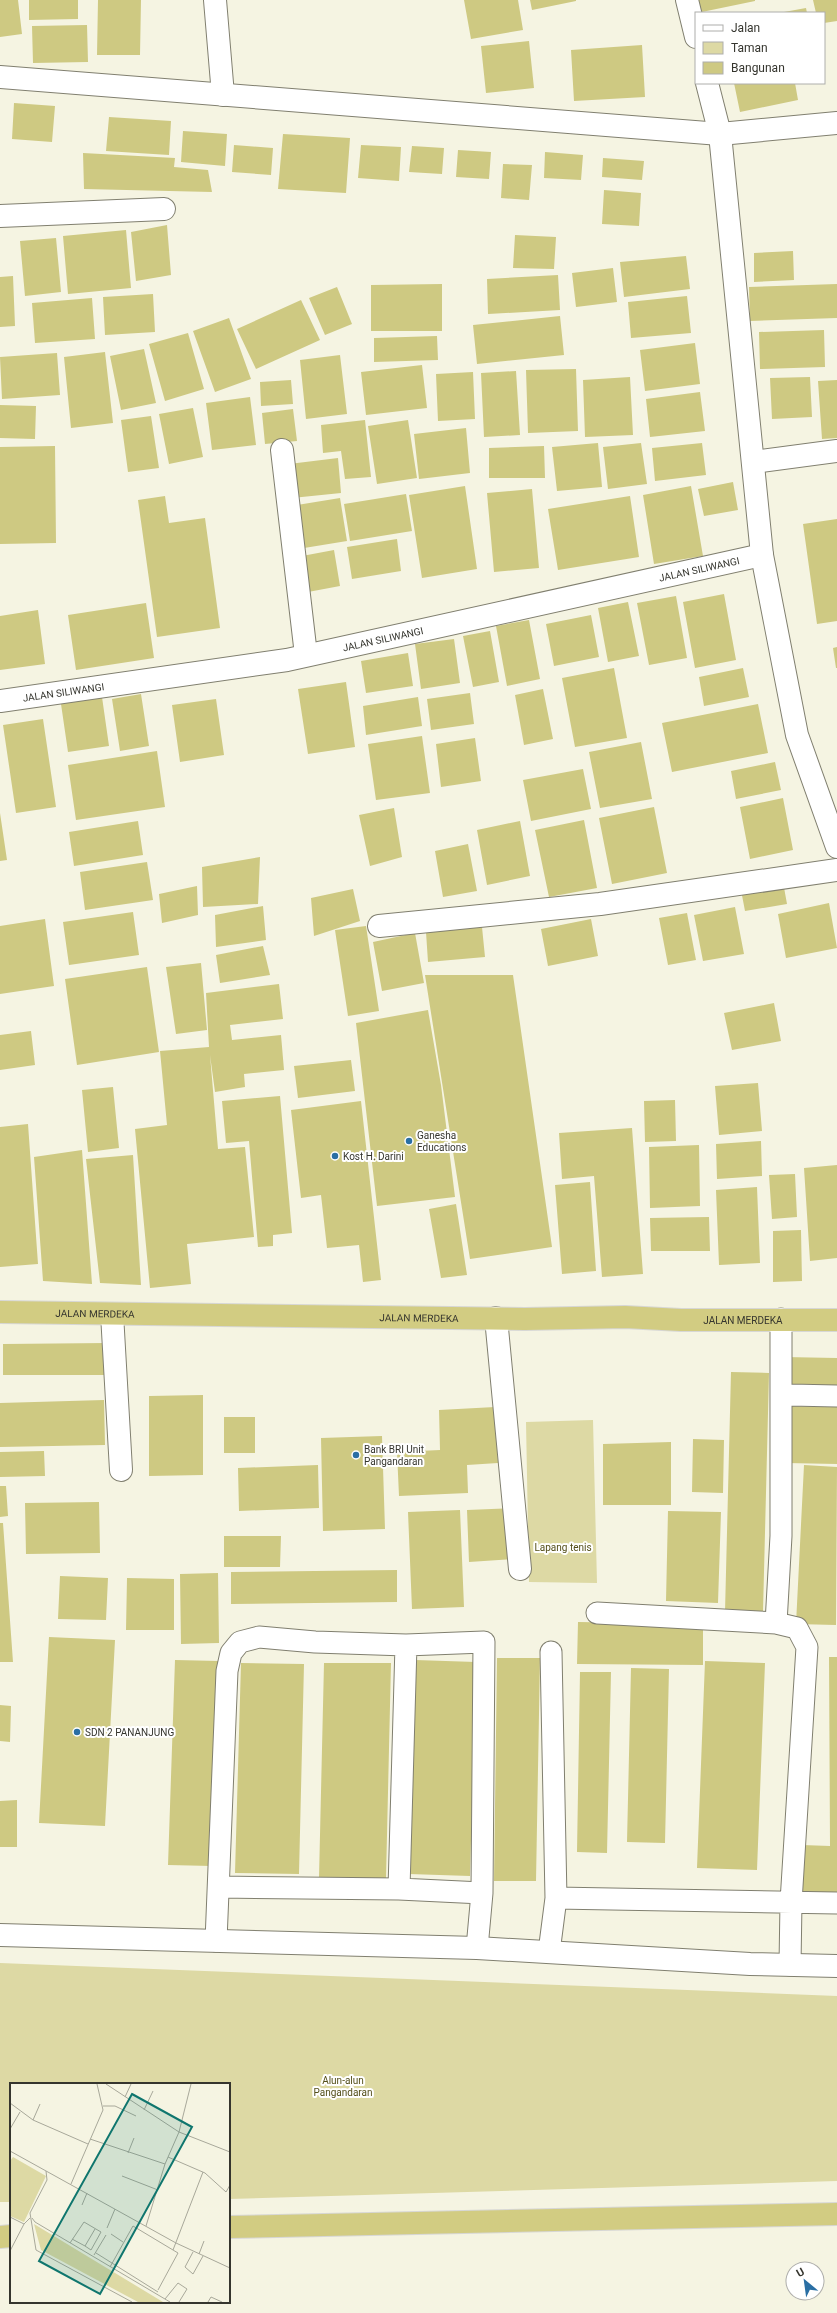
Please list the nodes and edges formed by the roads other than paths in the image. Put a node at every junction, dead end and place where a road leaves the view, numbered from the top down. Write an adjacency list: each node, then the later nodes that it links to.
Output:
1 (215, 0): 6 (street)
2 (687, 0): 3 (street)
3 (695, 33)
4 (0, 77): 6 (street)
5 (707, 84): 8 (street)
6 (223, 95): 8 (street)
7 (837, 123): 8 (street)
8 (720, 134): 13 (street)
9 (164, 209): 10 (street)
10 (0, 216)
11 (282, 450): 15 (street)
12 (837, 452): 13 (street)
13 (753, 462): 14 (street)
14 (762, 555): 15 (street, JALAN SILIWANGI); 17 (street)
15 (306, 655): 16 (street, JALAN SILIWANGI)
16 (0, 701)
17 (837, 847)
18 (837, 870): 19 (street)
19 (379, 926)
20 (0, 1312): 21 (highway, JALAN MERDEKA)
21 (112, 1314): 22 (highway, JALAN MERDEKA); 27 (street)
22 (496, 1318): 23 (highway, JALAN MERDEKA); 28 (street)
23 (781, 1319): 24 (highway, JALAN MERDEKA); 26 (lane)
24 (837, 1320)
25 (837, 1396): 26 (lane)
26 (781, 1402): 30 (lane)
27 (121, 1470)
28 (520, 1569)
29 (597, 1613): 30 (lane)
30 (776, 1623): 37 (lane)
31 (406, 1645): 33 (lane); 34 (lane); 35 (lane)
32 (551, 1652): 36 (lane)
33 (219, 1887): 34 (lane); 40 (lane)
34 (399, 1889): 35 (lane)
35 (482, 1893): 41 (lane)
36 (556, 1898): 37 (lane); 42 (lane)
37 (791, 1902): 38 (lane); 43 (lane)
38 (837, 1903)
39 (0, 1935): 40 (street)
40 (216, 1941): 41 (street)
41 (477, 1948): 42 (street)
42 (549, 1952): 43 (street)
43 (790, 1965): 44 (street)
44 (837, 1966)
45 (837, 2214): 46 (highway)
46 (230, 2227)

